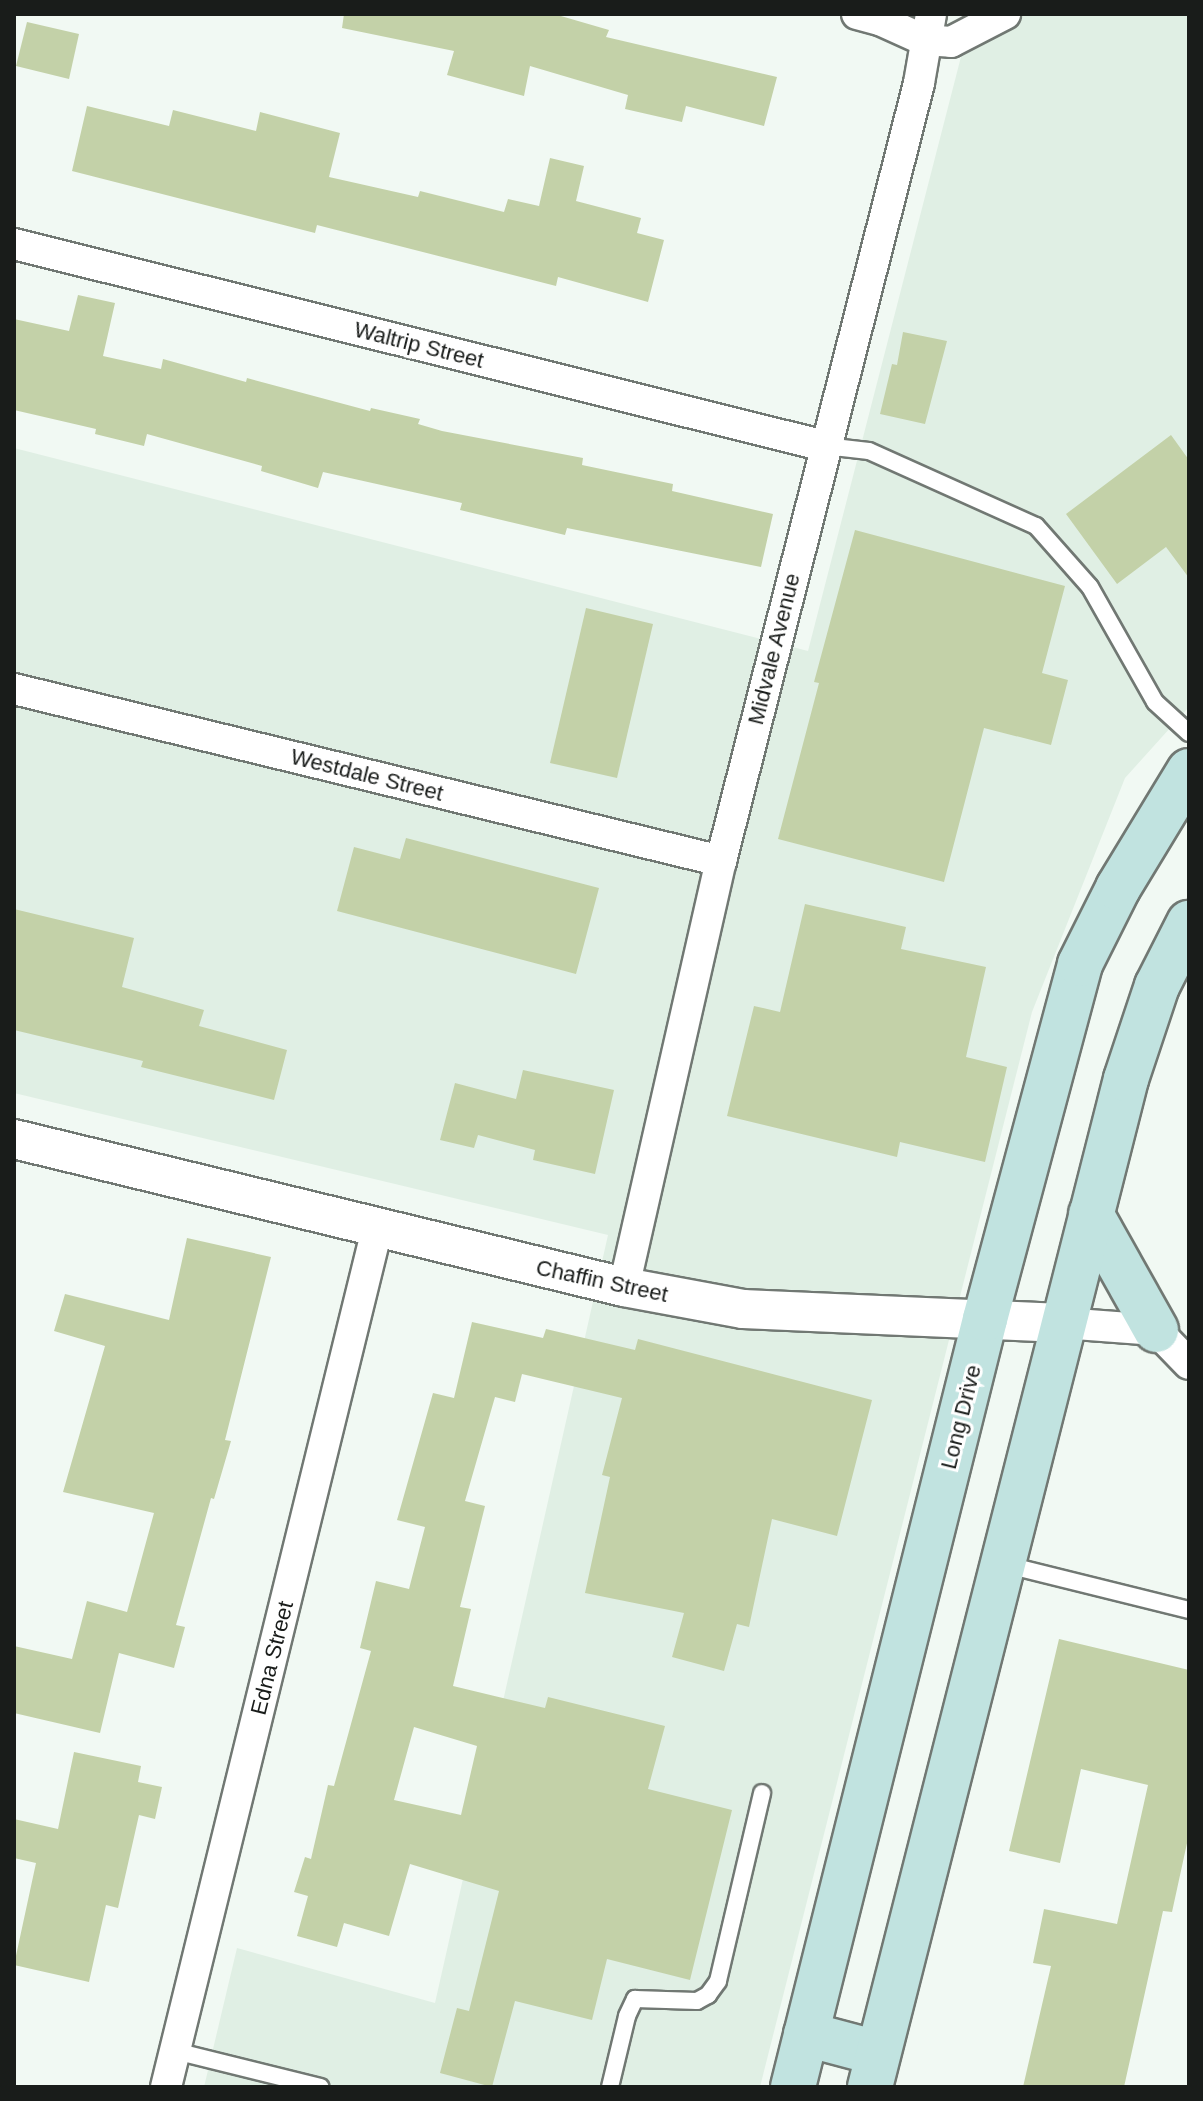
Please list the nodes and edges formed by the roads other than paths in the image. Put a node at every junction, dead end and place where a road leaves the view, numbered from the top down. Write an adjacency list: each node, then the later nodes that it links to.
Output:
1 (857, 14): 3 (street)
2 (1005, 14): 3 (street)
3 (928, 27): 5 (street, Midvale Avenue)
4 (14, 244): 5 (street, Waltrip Street)
5 (825, 446): 7 (lane); 9 (street, Midvale Avenue)
6 (14, 689): 9 (street, Westdale Street)
7 (1189, 733)
8 (1188, 775): 15 (main road, Long Drive)
9 (721, 861): 14 (street, Midvale Avenue)
10 (1189, 923): 12 (main road)
11 (14, 1139): 13 (street, Chaffin Street)
12 (1091, 1214): 16 (main road); 17 (main road)
13 (377, 1229): 14 (street, Chaffin Street); 23 (street, Edna Street)
14 (624, 1287): 15 (street, Chaffin Street)
15 (985, 1319): 16 (street, Chaffin Street); 22 (main road, Long Drive)
16 (1062, 1323): 17 (street, Chaffin Street); 19 (main road)
17 (1156, 1330): 18 (street)
18 (1189, 1364)
19 (1002, 1563): 20 (lane); 24 (main road)
20 (1189, 1610)
21 (762, 1793): 27 (lane)
22 (806, 2034): 24 (main road); 28 (main road, Long Drive)
23 (175, 2051): 25 (street, Edna Street); 26 (lane)
24 (874, 2070)
25 (166, 2087)
26 (321, 2087)
27 (610, 2087)
28 (793, 2087)

